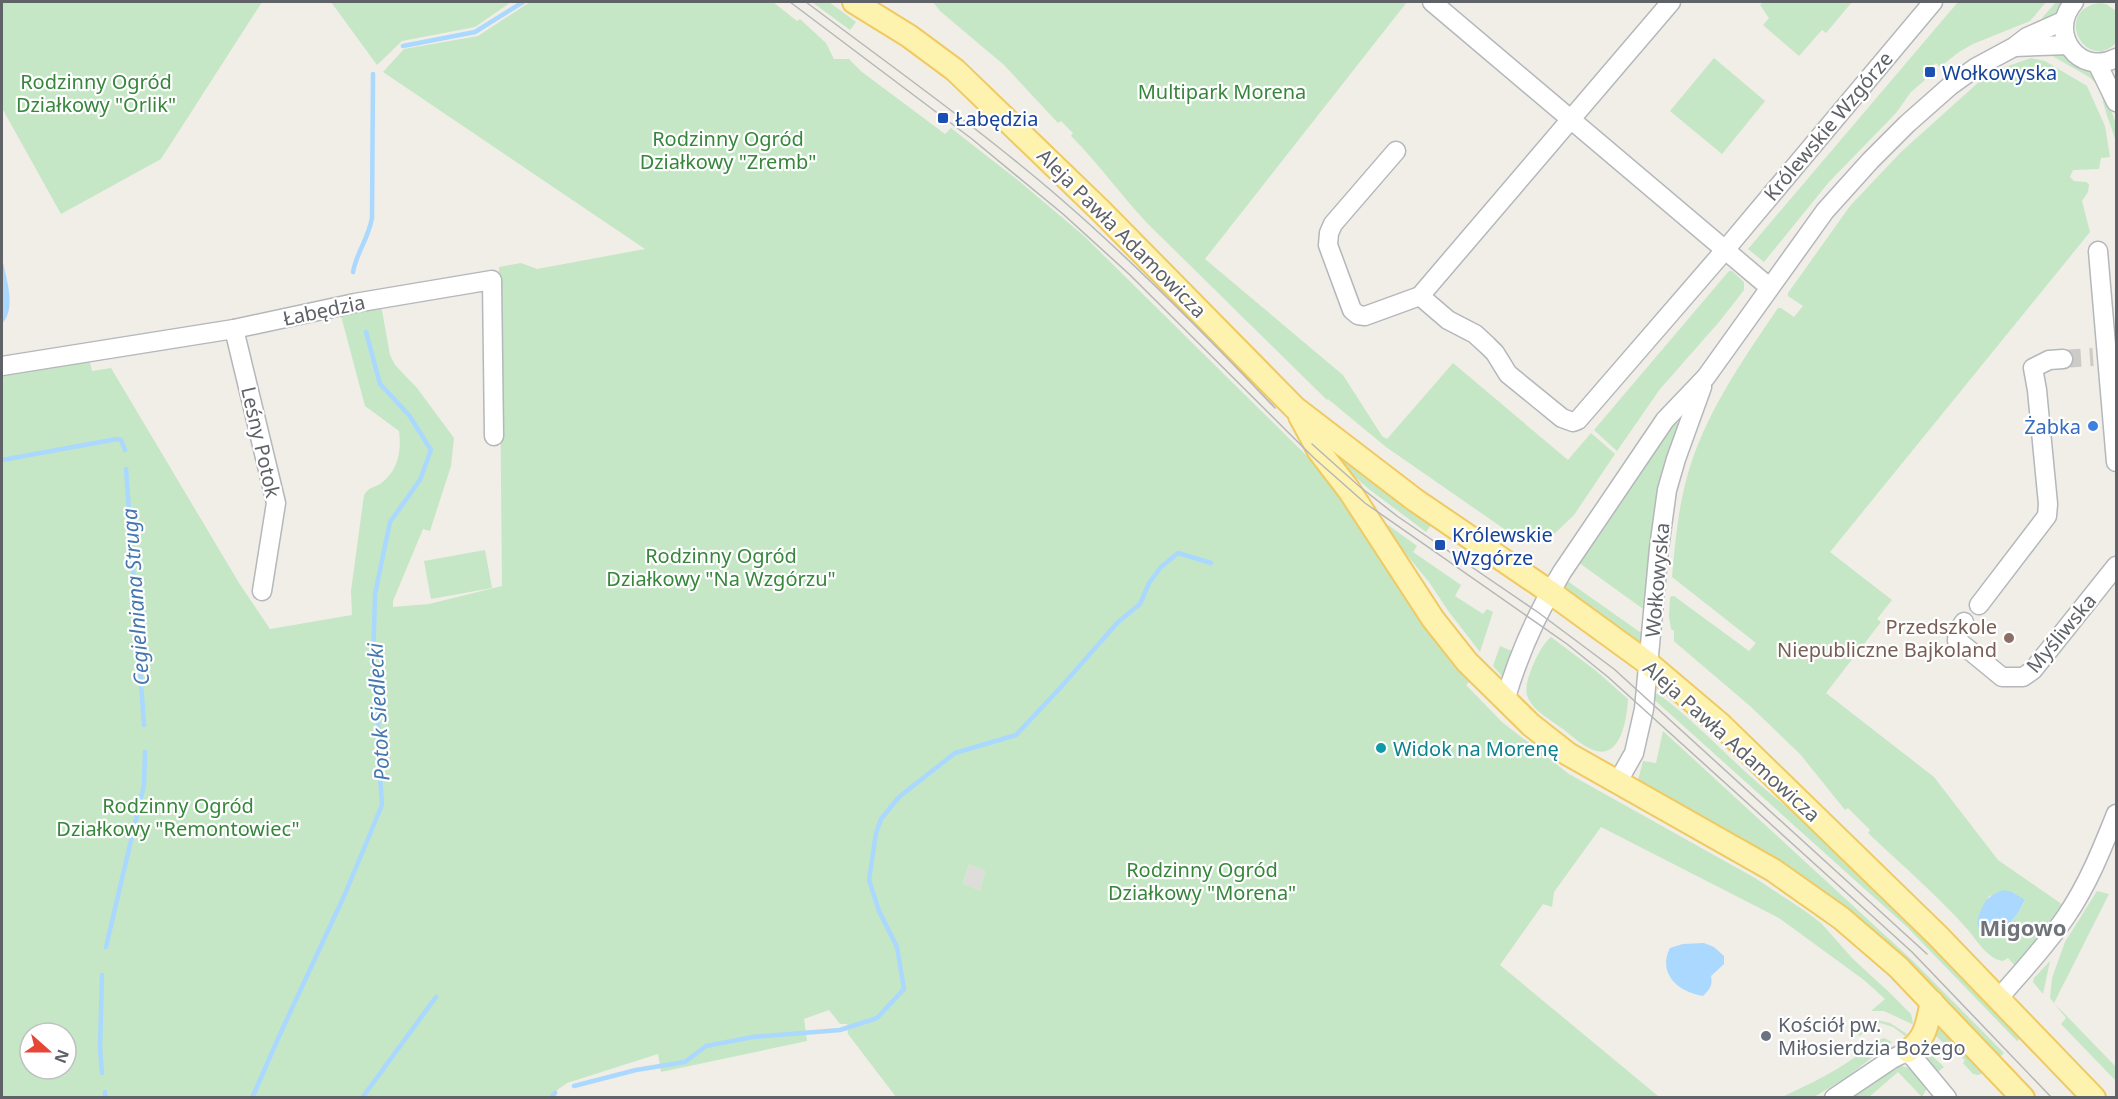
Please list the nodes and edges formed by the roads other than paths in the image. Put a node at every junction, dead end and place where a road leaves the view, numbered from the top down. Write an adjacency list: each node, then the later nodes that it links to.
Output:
1 (854, 2): 6 (main road, Aleja Pawła Adamowicza)
2 (1432, 2): 13 (street)
3 (1671, 2): 13 (street)
4 (1933, 2): 15 (street, Królewskie Wzgórze)
5 (2074, 2): 7 (street)
6 (878, 8): 24 (main road, Aleja Pawła Adamowicza)
7 (2063, 21): 8 (street); 9 (street, Wołkowyska)
8 (2068, 45): 9 (street, Wołkowyska); 11 (street)
9 (2014, 47): 17 (street, Wołkowyska)
10 (2116, 58): 11 (street)
11 (2097, 63): 12 (street)
12 (2116, 102)
13 (1570, 120): 15 (street); 18 (street)
14 (1396, 151): 18 (street)
15 (1725, 250): 17 (street); 18 (street, Królewskie Wzgórze)
16 (2098, 251): 23 (street)
17 (1769, 287): 22 (street, Wołkowyska)
18 (1420, 296)
19 (234, 329): 21 (street, Łabędzia); 25 (street, Łabędzia); 28 (street, Leśny Potok)
20 (2063, 359): 30 (street)
21 (2, 366)
22 (1706, 377): 29 (street, Wołkowyska); 32 (street, Wołkowyska)
23 (2113, 380): 26 (street)
24 (1295, 408): 29 (main road, Aleja Pawła Adamowicza); 33 (main road, Aleja Pawła Adamowicza)
25 (494, 436)
26 (2116, 462)
27 (2116, 566): 31 (street, Myśliwska)
28 (262, 591)
29 (1550, 592): 32 (main road, Aleja Pawła Adamowicza); 33 (street, Wołkowyska)
30 (1979, 605)
31 (1964, 622)
32 (1649, 664): 34 (street, Wołkowyska); 36 (main road, Aleja Pawła Adamowicza)
33 (1505, 701): 34 (main road, Aleja Pawła Adamowicza)
34 (1617, 783): 37 (main road, Aleja Pawła Adamowicza)
35 (2116, 814): 36 (street)
36 (1999, 998): 42 (main road, Aleja Pawła Adamowicza)
37 (1932, 1002): 38 (main road); 41 (main road, Aleja Pawła Adamowicza)
38 (1908, 1051): 39 (street); 40 (street)
39 (1834, 1098)
40 (1947, 1098)
41 (2023, 1098)
42 (2094, 1098)

